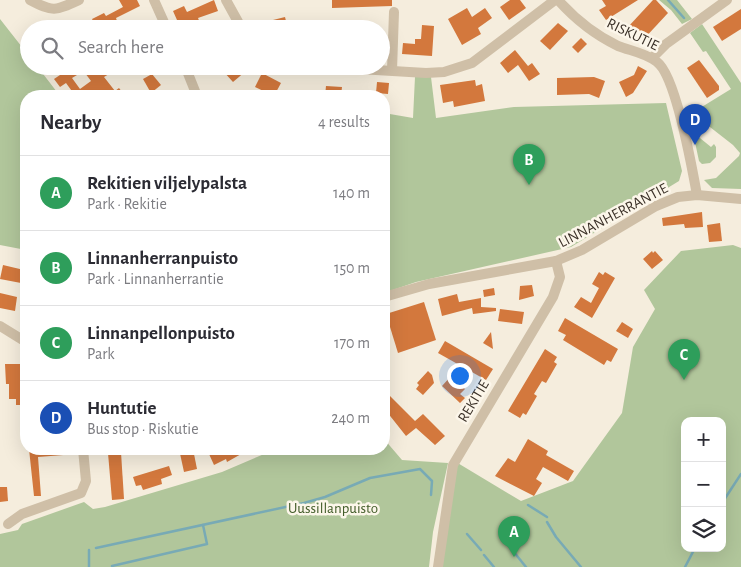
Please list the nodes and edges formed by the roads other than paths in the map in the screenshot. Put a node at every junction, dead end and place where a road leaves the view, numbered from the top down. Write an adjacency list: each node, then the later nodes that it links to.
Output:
1 (30, 0): 2 (street)
2 (79, 0)
3 (154, 0): 8 (street)
4 (226, 0): 9 (street)
5 (557, 0): 10 (street, RISKUTIE); 11 (street)
6 (723, 1): 10 (street)
7 (394, 12): 11 (street)
8 (164, 20)
9 (237, 20)
10 (652, 58): 14 (street, RISKUTIE)
11 (392, 70)
12 (189, 75): 13 (street)
13 (195, 90)
14 (698, 195): 15 (street, LINNANHERRANTIE); 16 (street, LINNANHERRANTIE)
15 (741, 199)
16 (556, 261): 17 (street, LINNANHERRANTIE); 22 (street, REKITIE)
17 (390, 295)
18 (0, 326): 19 (street)
19 (20, 336)
20 (84, 455): 21 (street)
21 (8, 524)
22 (438, 567)

